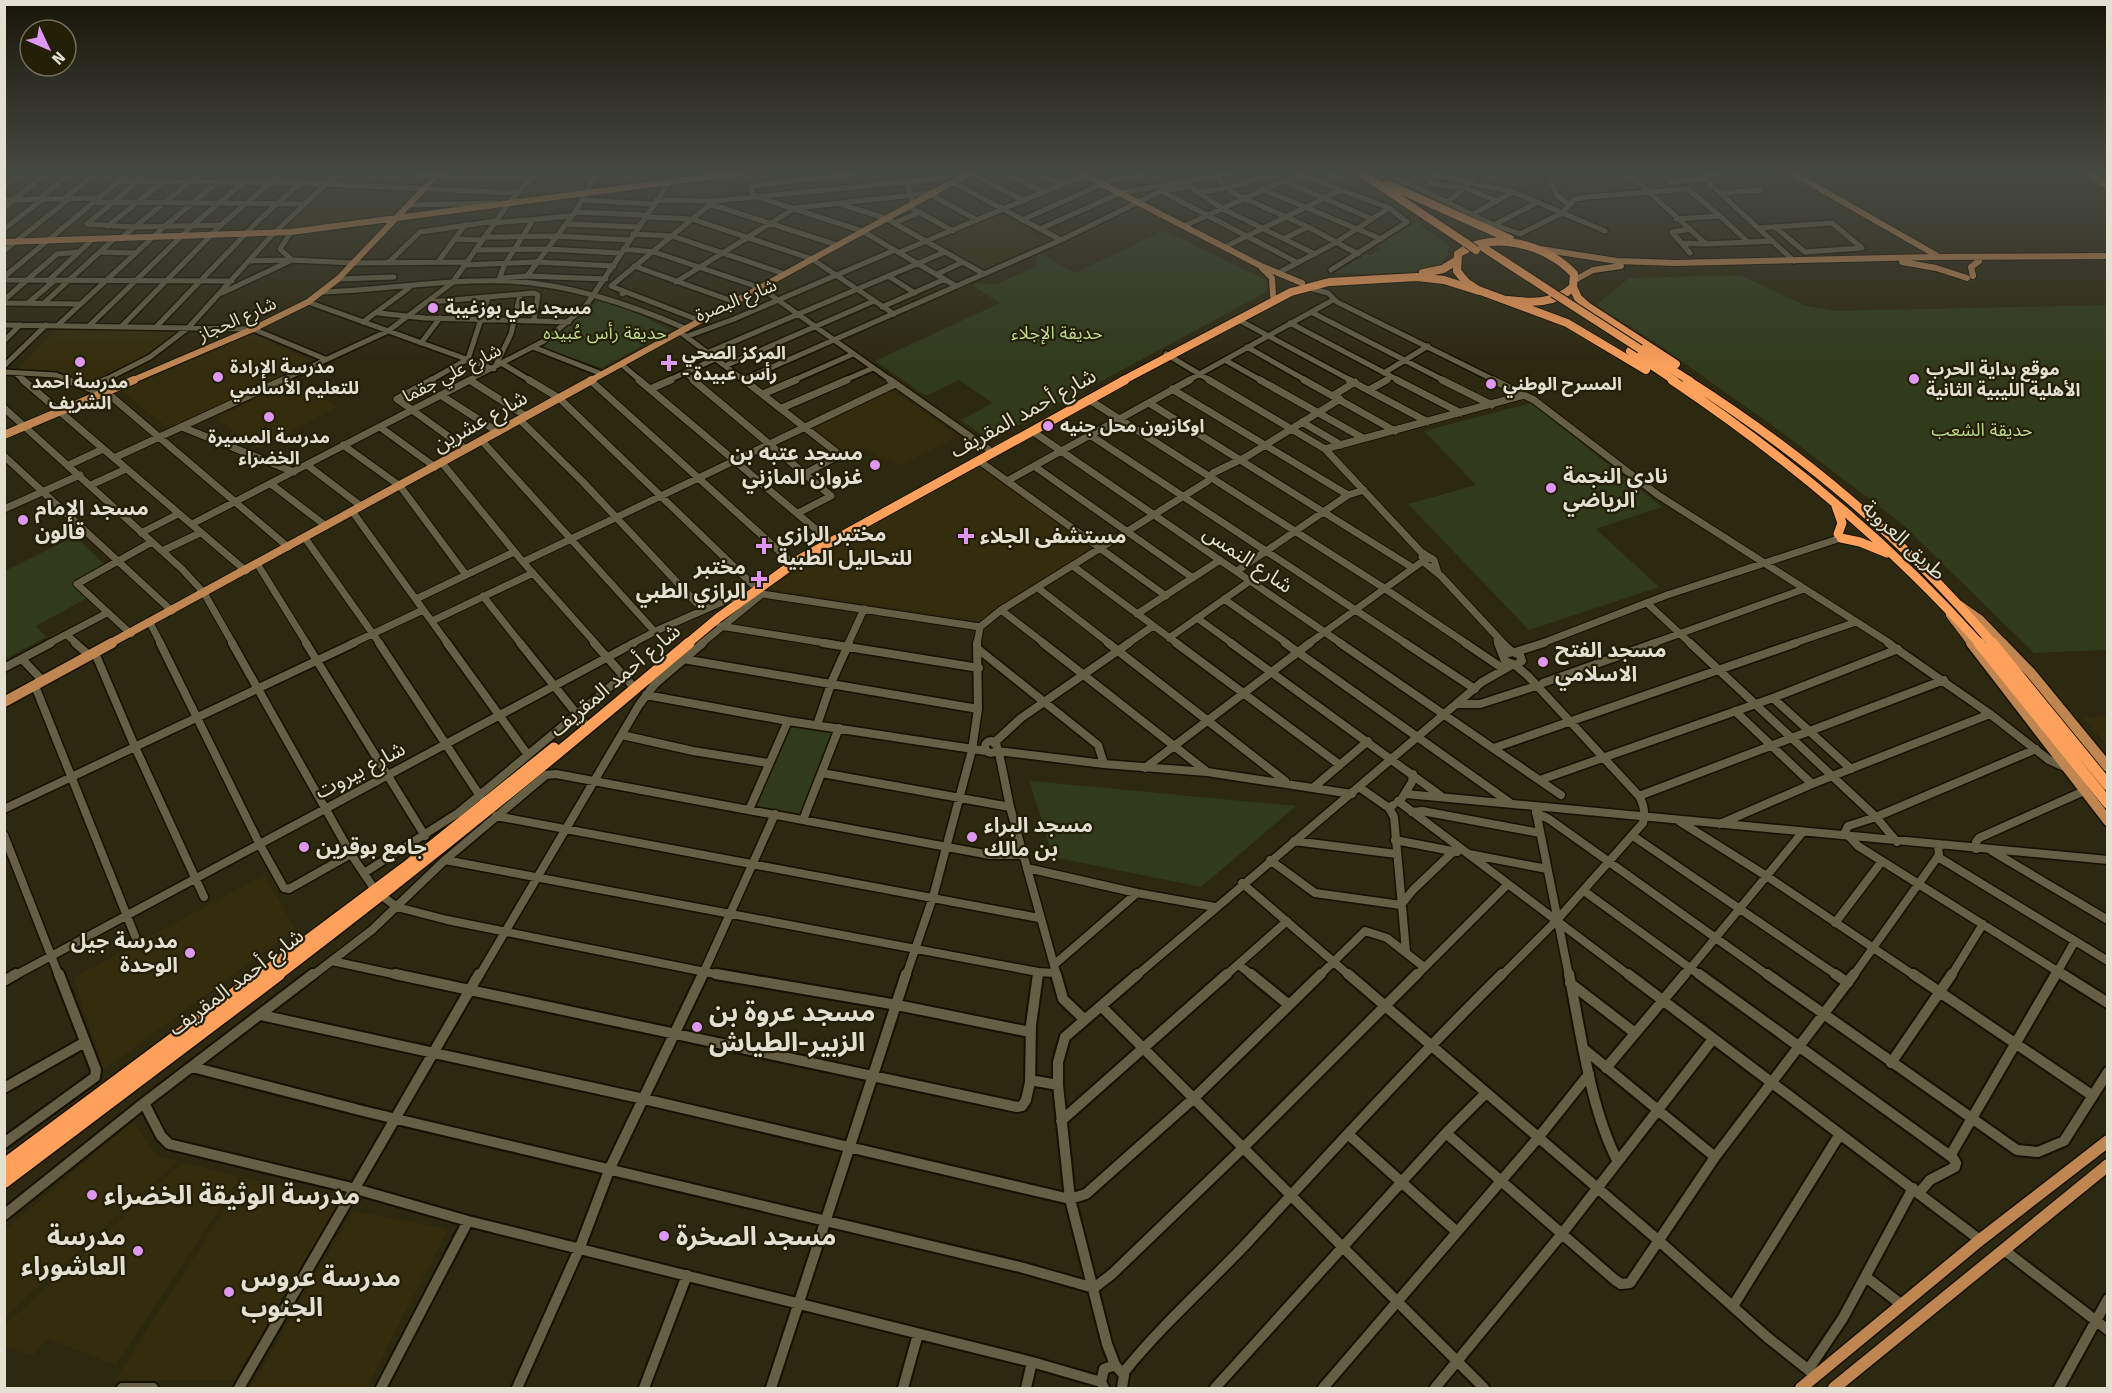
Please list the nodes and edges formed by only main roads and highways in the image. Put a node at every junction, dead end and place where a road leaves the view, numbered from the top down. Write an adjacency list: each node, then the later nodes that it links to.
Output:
1 (210, 236): 10 (main road)
2 (378, 236): 30 (main road, شارع الحجاز)
3 (853, 236): 36 (main road, شارع عشرين)
4 (1204, 236): 22 (main road)
5 (1446, 236): 18 (highway)
6 (1461, 236): 29 (highway, طريق العروبة, bridge)
7 (1501, 236): 12 (highway)
8 (1890, 236): 13 (main road)
9 (1902, 236): 11 (main road)
10 (4, 242)
11 (1912, 242): 16 (main road); 17 (main road)
12 (1527, 245): 14 (highway); 18 (highway, شارع أحمد المقريف)
13 (1907, 246): 17 (main road); 19 (main road)
14 (1540, 249): 19 (main road); 23 (highway)
15 (2108, 255): 16 (main road)
16 (1970, 256): 17 (main road)
17 (1938, 259): 19 (main road); 20 (main road)
18 (1456, 260): 24 (highway, شارع أحمد المقريف); 25 (highway)
19 (1900, 260): 20 (main road); 23 (main road)
20 (1978, 261): 21 (main road)
21 (2108, 261)
22 (1261, 266): 24 (main road); 26 (main road)
23 (1574, 283): 27 (highway); 29 (highway)
24 (1302, 285): 25 (highway, شارع أحمد المقريف); 26 (highway, شارع أحمد المقريف); 28 (highway, شارع أحمد المقريف)
25 (1479, 291): 27 (highway, شارع أحمد المقريف)
26 (1273, 296): 28 (highway, شارع أحمد المقريف)
27 (1508, 300): 29 (highway)
28 (1168, 355): 31 (highway, شارع أحمد المقريف); 31 (highway, شارع أحمد المقريف)
29 (1731, 414): 32 (highway, طريق العروبة); 34 (highway, طريق العروبة)
30 (4, 435)
31 (914, 491): 41 (highway, شارع أحمد المقريف); 41 (highway, شارع أحمد المقريف)
32 (1828, 497): 33 (highway, طريق العروبة); 33 (highway)
33 (1896, 558): 35 (highway, طريق العروبة)
34 (1956, 604): 37 (main road); 38 (highway, طريق العروبة)
35 (1944, 605): 39 (highway, طريق العروبة); 40 (main road)
36 (4, 702)
37 (2108, 767)
38 (2108, 785)
39 (2108, 803)
40 (2108, 821)
41 (379, 893): 43 (highway, شارع أحمد المقريف)
42 (2108, 1141): 48 (main road)
43 (42, 1145): 44 (highway); 46 (highway, شارع أحمد المقريف); 47 (highway)
44 (4, 1164)
45 (2108, 1165): 49 (main road)
46 (4, 1181)
47 (4, 1187)
48 (1801, 1389)
49 (1834, 1389)

